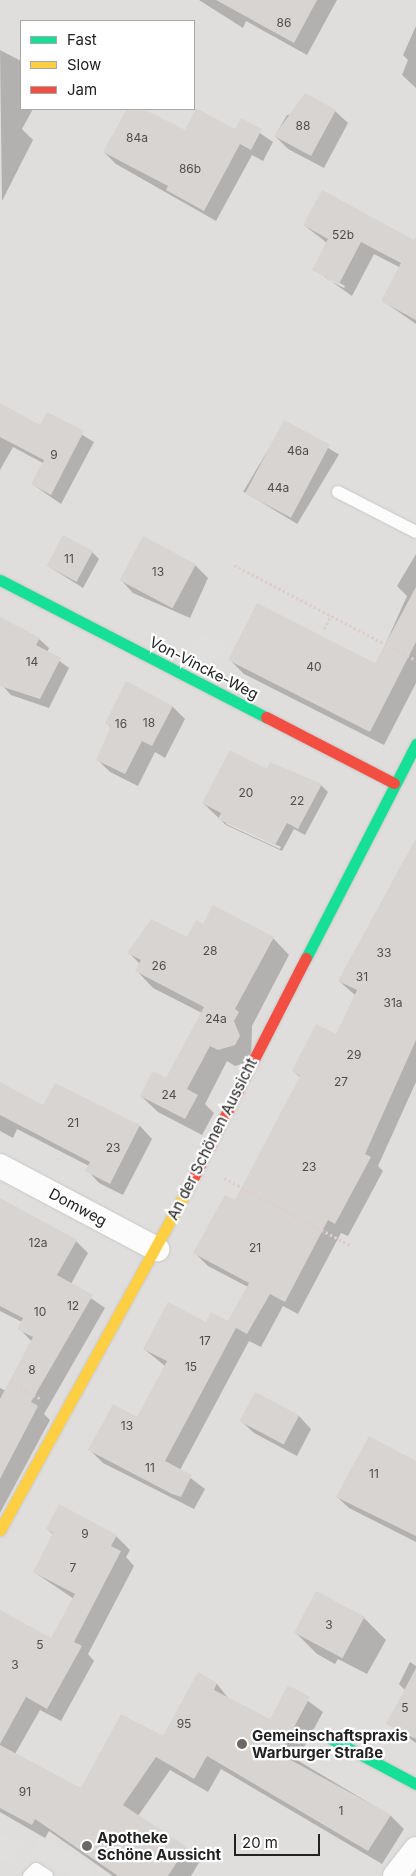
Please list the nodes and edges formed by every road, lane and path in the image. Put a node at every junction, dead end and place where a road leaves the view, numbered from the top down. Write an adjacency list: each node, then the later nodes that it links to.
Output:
1 (338, 492): 2 (lane)
2 (416, 532)
3 (234, 566): 5 (path)
4 (0, 580): 9 (street, Von-Vincke-Weg)
5 (331, 616): 6 (path); 7 (path)
6 (324, 629)
7 (416, 660)
8 (416, 744): 9 (street, An der Schönen Aussicht)
9 (394, 783): 10 (street, An der Schönen Aussicht)
10 (200, 1164): 12 (path); 13 (street, An der Schönen Aussicht)
11 (0, 1166): 13 (street, Domweg)
12 (352, 1246)
13 (157, 1249): 15 (street, An der Schönen Aussicht)
14 (11, 1383): 15 (path)
15 (66, 1413): 16 (street, An der Schönen Aussicht)
16 (0, 1530)
17 (324, 1735): 18 (street)
18 (416, 1784)
19 (416, 1849): 22 (street)
20 (32, 1872): 21 (lane)
21 (47, 1876)
22 (395, 1876)

